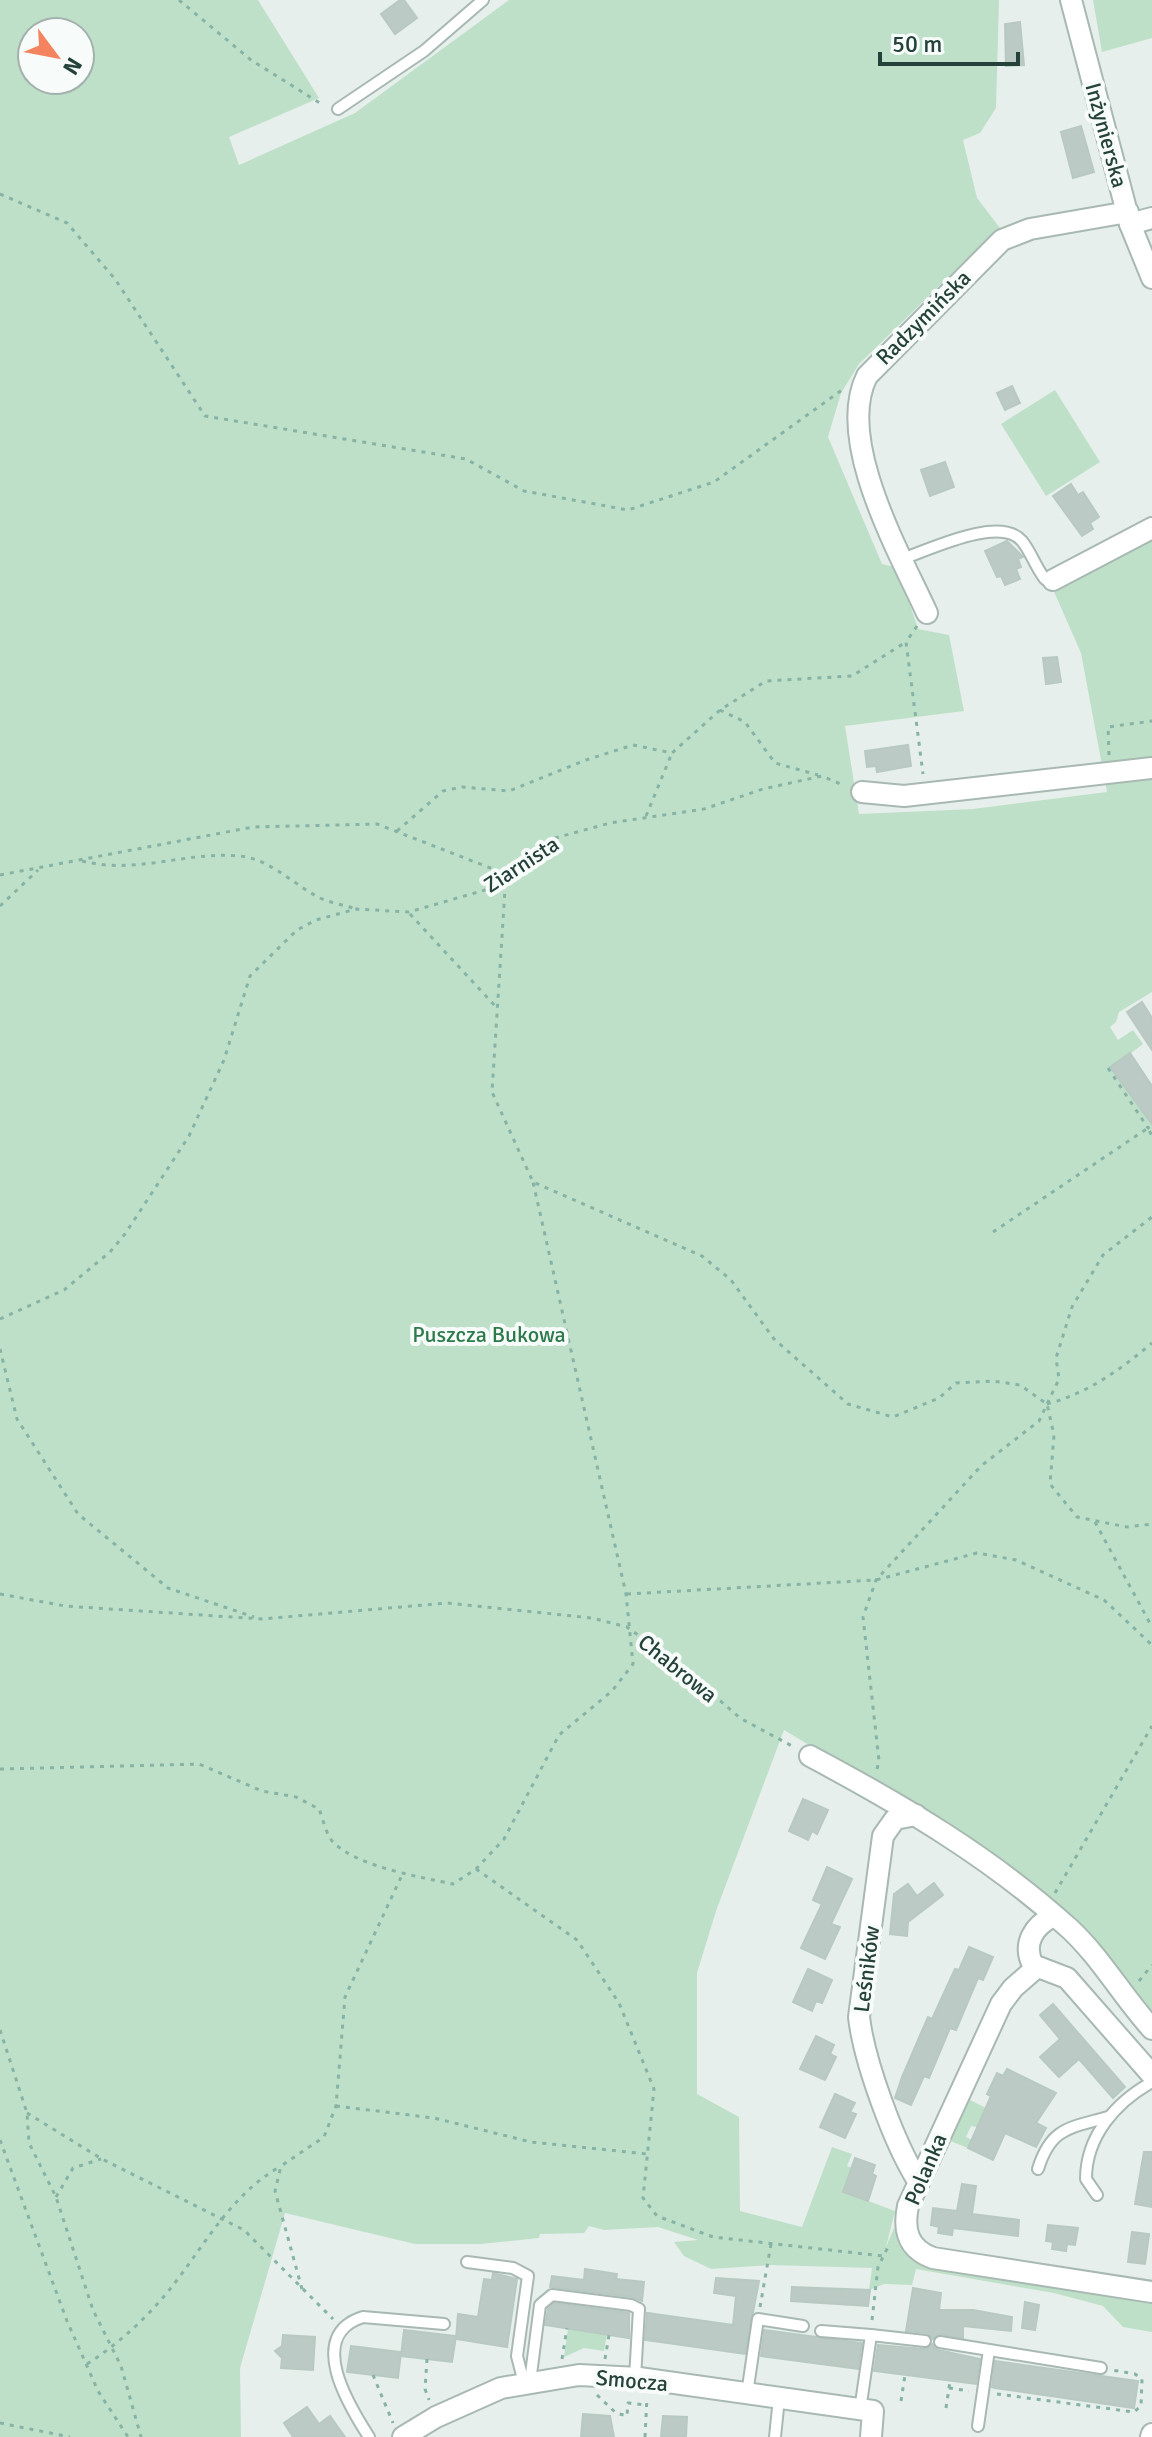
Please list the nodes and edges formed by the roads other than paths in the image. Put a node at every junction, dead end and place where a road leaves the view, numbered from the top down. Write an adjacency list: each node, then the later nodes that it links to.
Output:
1 (483, 0): 3 (lane)
2 (1071, 0): 4 (street, Inżynierska)
3 (338, 109)
4 (1129, 218): 5 (street, Radzymińska); 6 (street, Inżynierska); 8 (street, Radzymińska)
5 (1152, 218)
6 (1152, 278)
7 (1152, 528): 9 (street)
8 (902, 559): 9 (lane); 10 (street, Radzymińska)
9 (1053, 580)
10 (927, 613)
11 (1152, 768): 12 (street)
12 (862, 792)
13 (810, 1756): 14 (street)
14 (916, 1815): 15 (street); 22 (street, Leśników)
15 (1051, 1914): 16 (street); 17 (street)
16 (1036, 1968): 18 (street); 22 (street, Polanka)
17 (1152, 2029)
18 (1152, 2075)
19 (1152, 2082): 20 (lane)
20 (1108, 2117): 21 (lane); 23 (lane)
21 (1038, 2169)
22 (918, 2181): 25 (street, Polanka)
23 (1097, 2195)
24 (467, 2262): 35 (lane)
25 (1152, 2292)
26 (444, 2324): 41 (lane)
27 (803, 2326): 36 (lane)
28 (821, 2331): 29 (lane)
29 (871, 2335): 30 (lane); 38 (lane)
30 (925, 2341)
31 (940, 2342): 32 (lane)
32 (989, 2350): 33 (lane); 39 (lane)
33 (1101, 2368)
34 (642, 2378): 35 (street, Smocza); 35 (lane); 36 (street, Smocza)
35 (527, 2382): 40 (street, Smocza)
36 (747, 2394): 37 (street, Smocza)
37 (779, 2398): 38 (street, Smocza); 42 (lane)
38 (866, 2410): 43 (street)
39 (978, 2426)
40 (400, 2434)
41 (369, 2437)
42 (775, 2437)
43 (871, 2437)

